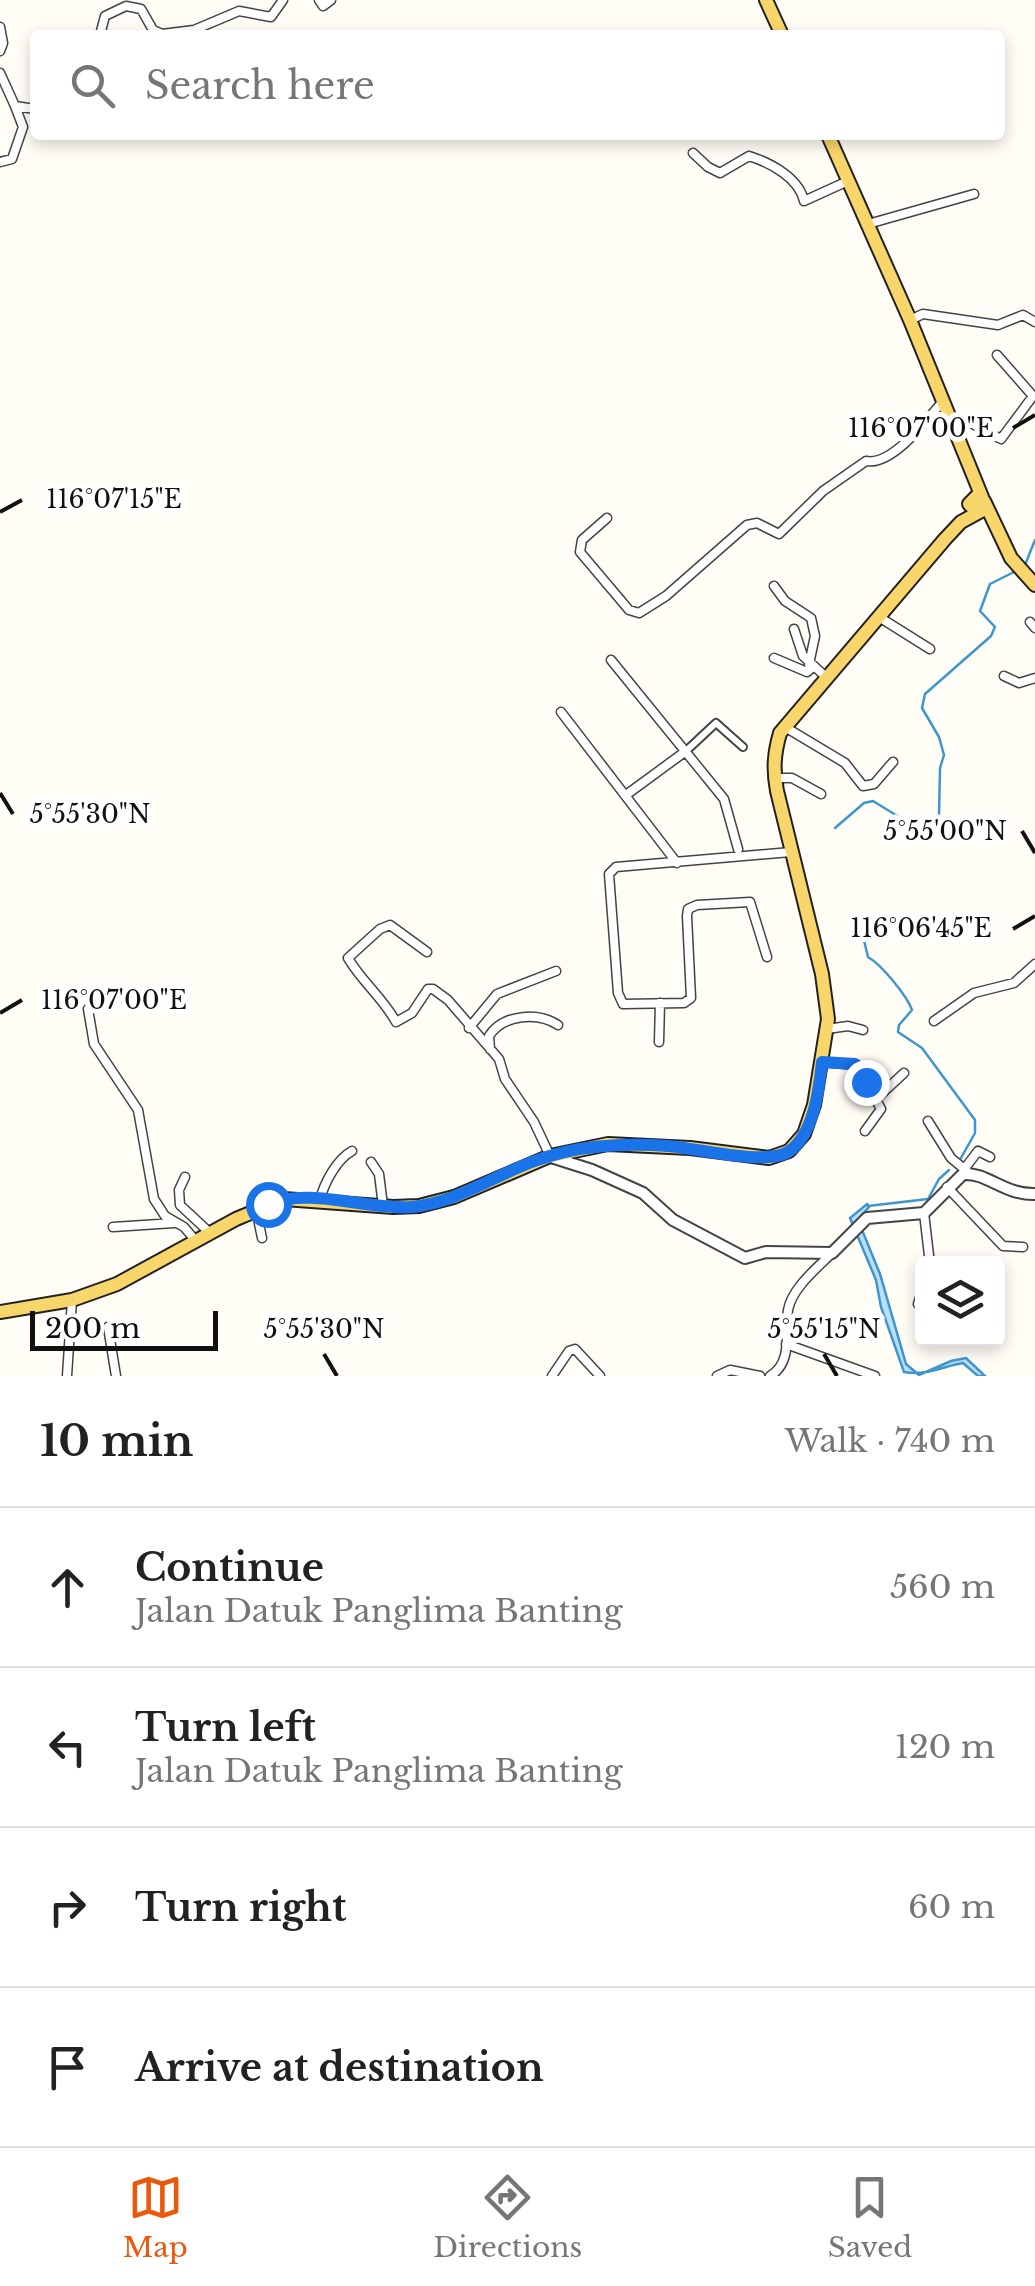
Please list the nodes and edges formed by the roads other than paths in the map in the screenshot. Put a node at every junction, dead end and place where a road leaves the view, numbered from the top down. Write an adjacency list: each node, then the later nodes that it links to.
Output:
1 (283, 0): 8 (street)
2 (319, 0): 3 (street)
3 (330, 0)
4 (766, 0): 9 (main road)
5 (0, 27): 10 (street)
6 (101, 30): 7 (street)
7 (153, 30)
8 (194, 30)
9 (780, 30)
10 (0, 51)
11 (0, 73): 12 (street)
12 (15, 106): 13 (street); 16 (street)
13 (30, 108)
14 (830, 140): 17 (main road)
15 (692, 153): 17 (street)
16 (0, 162)
17 (848, 181): 19 (main road)
18 (974, 194): 19 (street)
19 (868, 224): 20 (main road)
20 (910, 320): 21 (street); 23 (main road)
21 (1035, 322)
22 (996, 354): 24 (street)
23 (943, 400): 25 (main road); 27 (street)
24 (1032, 404): 25 (street)
25 (954, 424): 26 (main road)
26 (977, 504): 28 (main road); 30 (main road)
27 (607, 518)
28 (1030, 581)
29 (774, 586): 35 (street)
30 (879, 617): 32 (street); 37 (main road)
31 (794, 629): 35 (street)
32 (930, 650)
33 (774, 658): 35 (street)
34 (611, 660): 42 (street)
35 (811, 665): 37 (street)
36 (1004, 676): 38 (street)
37 (826, 677): 40 (main road)
38 (1035, 678)
39 (561, 712): 46 (street)
40 (785, 727): 43 (street); 44 (main road)
41 (743, 748): 42 (street)
42 (686, 751): 46 (street); 47 (street)
43 (894, 762)
44 (774, 778): 45 (street); 48 (main road)
45 (821, 794)
46 (626, 795): 49 (street)
47 (738, 849)
48 (791, 852): 49 (street); 59 (main road)
49 (677, 864): 54 (street)
50 (427, 952): 58 (street)
51 (767, 957): 54 (street)
52 (1035, 964): 56 (street)
53 (556, 971): 58 (street)
54 (660, 1003): 61 (street)
55 (88, 1010): 82 (street)
56 (934, 1020)
57 (558, 1025): 62 (street)
58 (469, 1028): 62 (street)
59 (827, 1030): 60 (street); 63 (main road)
60 (864, 1030)
61 (659, 1042)
62 (490, 1049): 69 (street)
63 (822, 1062): 65 (street); 69 (main road)
64 (904, 1074): 65 (street)
65 (877, 1098): 67 (street)
66 (928, 1121): 72 (street)
67 (865, 1131)
68 (352, 1151): 77 (street)
69 (550, 1156): 79 (main road); 88 (street)
70 (990, 1156): 72 (street)
71 (371, 1162): 79 (street)
72 (967, 1170): 74 (street); 75 (street)
73 (185, 1178): 84 (street)
74 (947, 1187): 76 (street); 78 (street)
75 (1035, 1194)
76 (956, 1198): 78 (street); 87 (street)
77 (320, 1200): 79 (main road); 80 (main road)
78 (937, 1202): 81 (street)
79 (383, 1206)
80 (256, 1210): 84 (main road); 85 (street)
81 (924, 1212): 88 (street); 89 (street)
82 (174, 1223): 83 (street); 86 (street)
83 (113, 1227)
84 (210, 1233): 86 (main road)
85 (262, 1238)
86 (196, 1241): 90 (main road)
87 (1023, 1247)
88 (832, 1252): 93 (street)
89 (929, 1256)
90 (72, 1300): 91 (main road); 95 (street)
91 (0, 1312)
92 (108, 1327): 96 (street)
93 (786, 1344): 94 (street); 101 (street)
94 (836, 1362): 102 (street); 103 (street)
95 (68, 1376)
96 (116, 1376)
97 (552, 1376): 98 (street)
98 (600, 1376)
99 (717, 1376): 100 (street)
100 (760, 1376)
101 (770, 1376)
102 (837, 1376)
103 (875, 1376)

